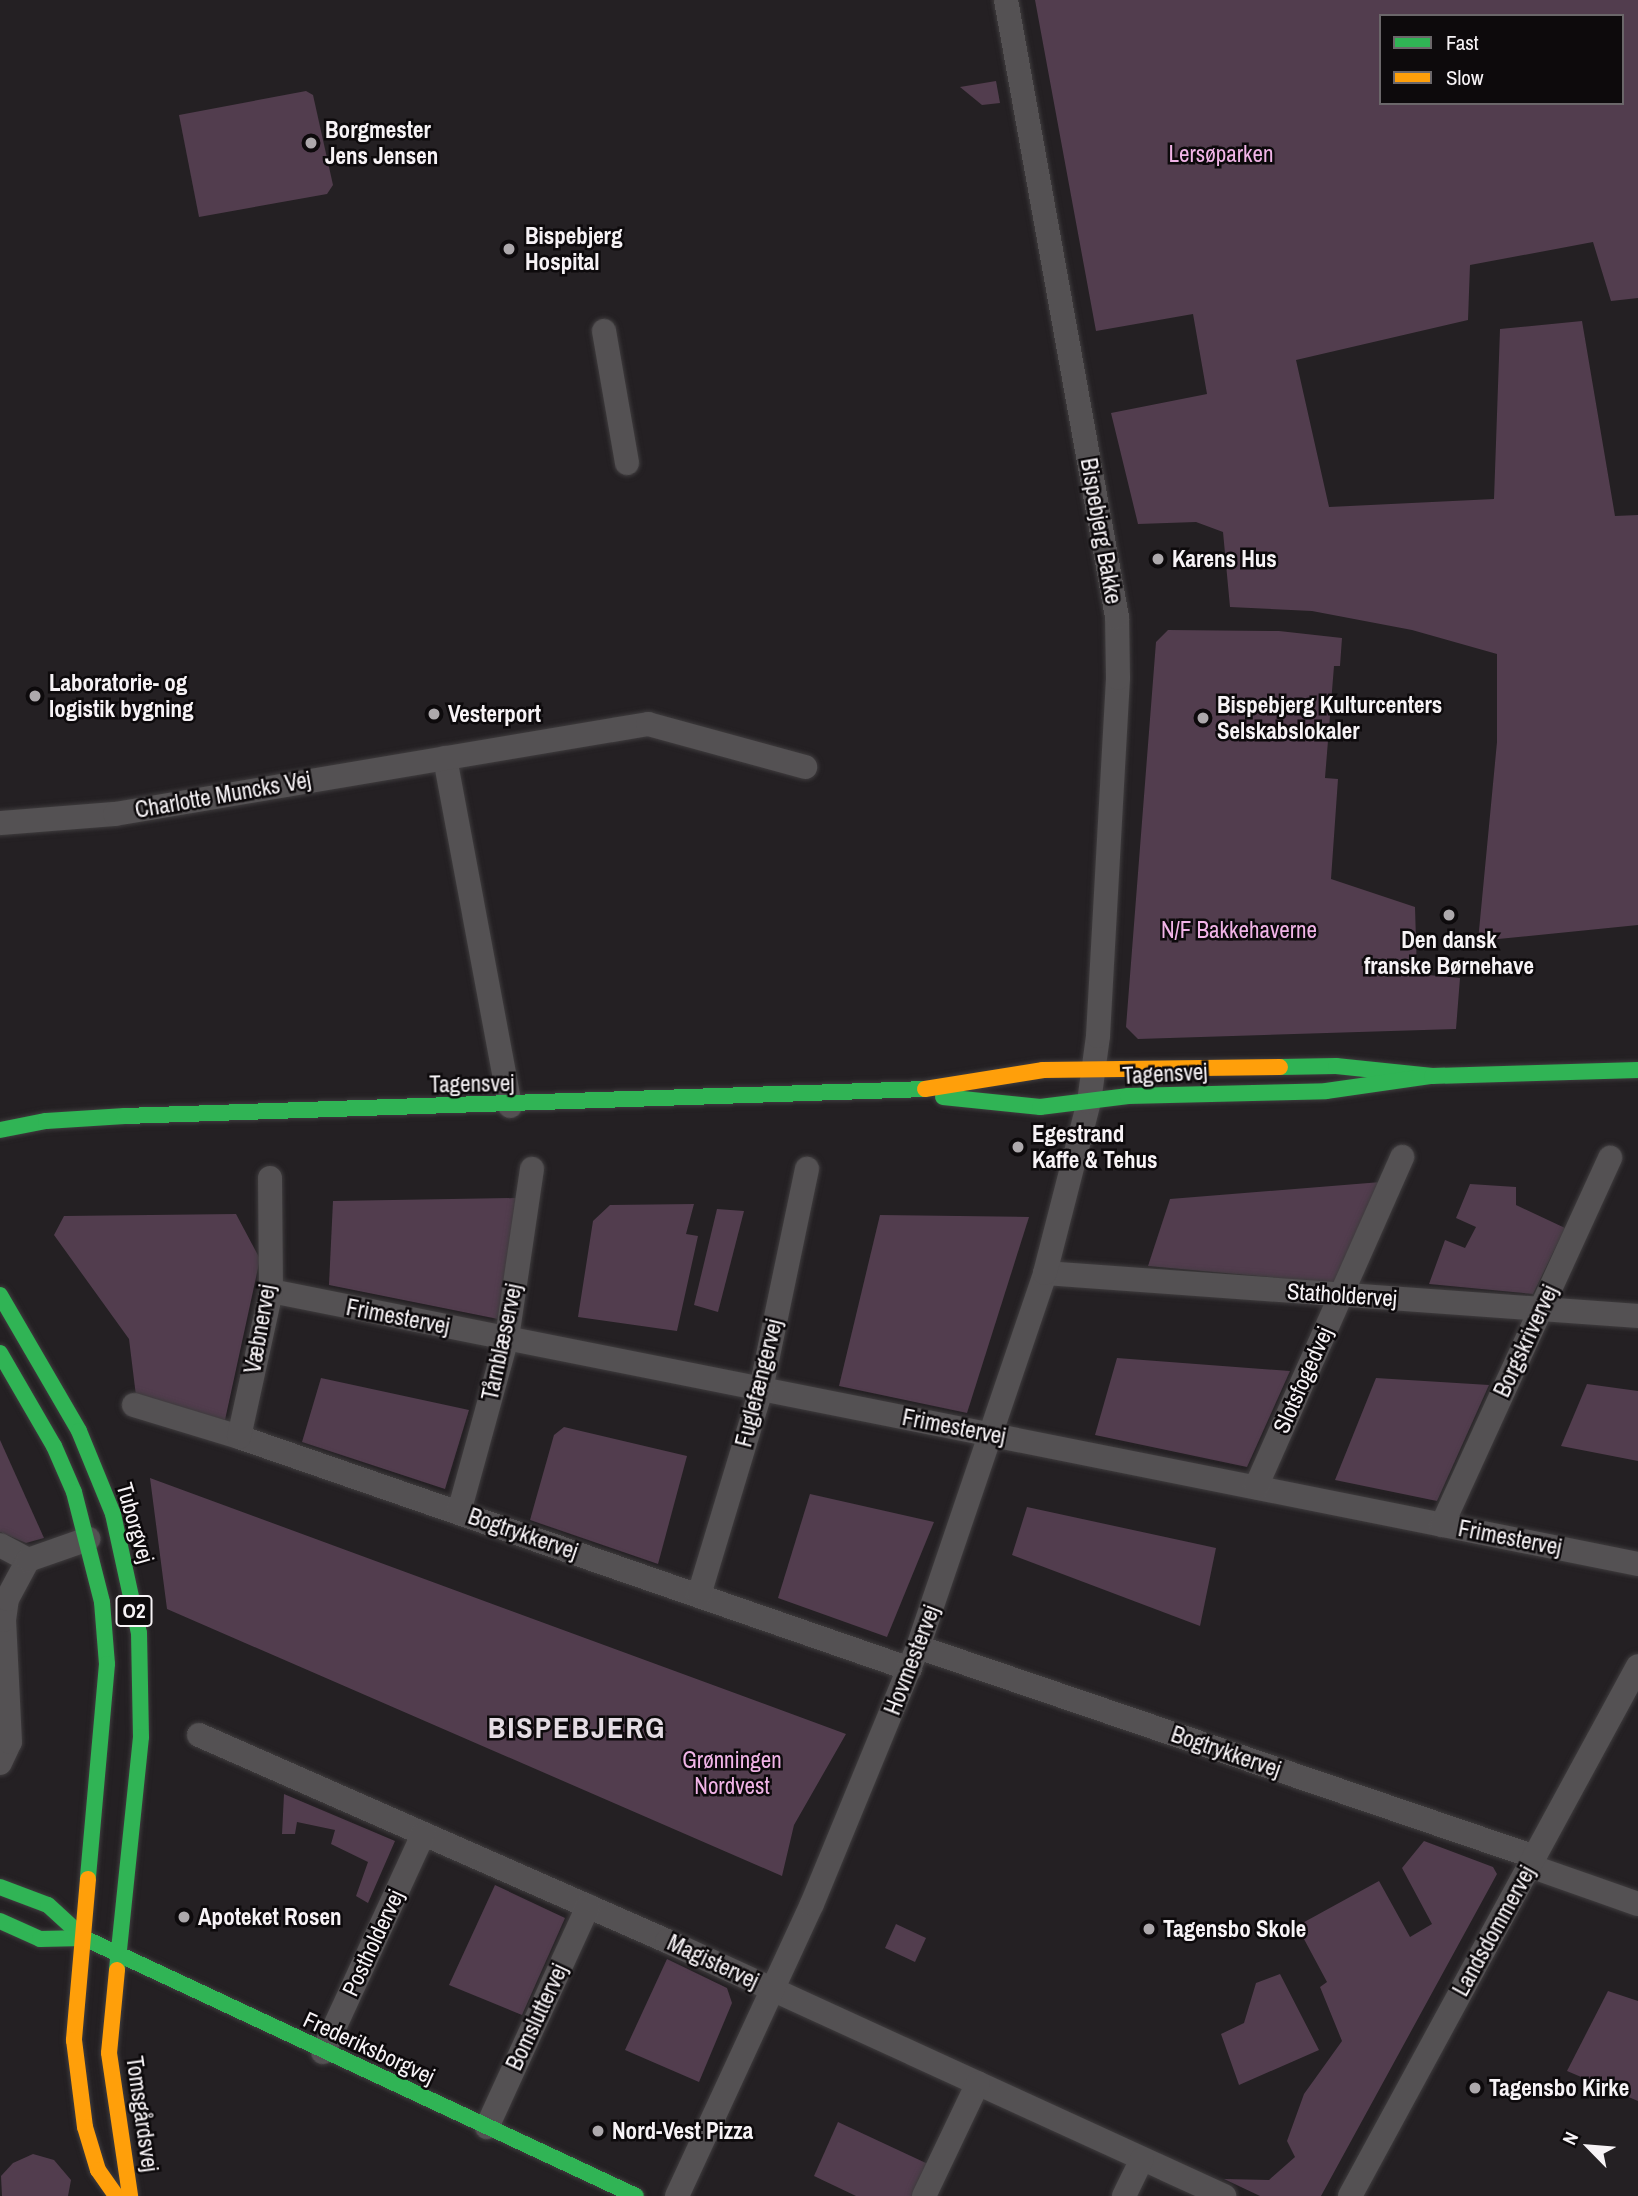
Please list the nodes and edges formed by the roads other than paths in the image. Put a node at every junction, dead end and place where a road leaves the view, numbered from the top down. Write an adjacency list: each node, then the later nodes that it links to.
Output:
1 (1006, 0): 7 (street, Bispebjerg Bakke)
2 (604, 331): 3 (street)
3 (627, 463)
4 (445, 758): 5 (street, Charlotte Muncks Vej); 6 (street, Charlotte Muncks Vej); 12 (street)
5 (805, 767)
6 (0, 823)
7 (1093, 1069): 9 (street, Tagensvej); 10 (street, Tagensvej); 11 (street, Bispebjerg Bakke)
8 (1638, 1070): 9 (street, Tagensvej)
9 (1432, 1076): 11 (street, Tagensvej)
10 (900, 1093): 11 (street, Tagensvej); 12 (street, Tagensvej)
11 (1089, 1102): 21 (street, Hovmestervej)
12 (510, 1106): 14 (street, Tagensvej)
13 (0, 1114): 14 (street, Tagensvej)
14 (46, 1121): 15 (street, Tagensvej)
15 (0, 1130)
16 (1402, 1157): 24 (street, Slotsfogedvej)
17 (1611, 1158): 25 (street, Borgskrivervej)
18 (807, 1168): 29 (street, Fuglefængervej)
19 (532, 1169): 27 (street, Tårnblæservej)
20 (270, 1178): 22 (street, Væbnervej)
21 (1045, 1273): 24 (street, Statholdervej); 31 (street, Hovmestervej)
22 (271, 1291): 27 (street, Frimestervej); 32 (street, Væbnervej)
23 (0, 1295): 52 (street, Tuborgvej / O2)
24 (1340, 1295): 25 (street, Statholdervej); 33 (street, Slotsfogedvej)
25 (1540, 1309): 26 (street, Statholdervej); 35 (street, Borgskrivervej)
26 (1638, 1316)
27 (507, 1338): 29 (street, Frimestervej); 34 (street, Tårnblæservej)
28 (0, 1353): 36 (street, O2)
29 (761, 1389): 31 (street, Frimestervej); 40 (street, Fuglefængervej)
30 (134, 1405): 32 (street, Bogtrykkervej)
31 (993, 1435): 33 (street, Frimestervej); 41 (street, Hovmestervej)
32 (239, 1437): 34 (street, Bogtrykkervej)
33 (1255, 1487): 35 (street, Frimestervej)
34 (459, 1512): 40 (street, Bogtrykkervej)
35 (1442, 1525): 39 (street, Frimestervej)
36 (88, 1539): 38 (street); 51 (street, O2)
37 (0, 1545): 38 (street)
38 (27, 1560): 44 (street)
39 (1638, 1563)
40 (699, 1595): 41 (street, Bogtrykkervej)
41 (914, 1658): 46 (street, Bogtrykkervej); 53 (street, Hovmestervej)
42 (1638, 1666): 46 (street, Landsdommervej)
43 (199, 1735): 45 (street, Magistervej)
44 (0, 1763)
45 (423, 1835): 49 (street, Magistervej); 54 (street, Postholdervej)
46 (1532, 1861): 48 (street, Bogtrykkervej); 65 (street, Landsdommervej)
47 (0, 1887): 51 (street, Frederiksborgvej)
48 (1638, 1904)
49 (588, 1906): 53 (street, Magistervej); 56 (street, Bomsluttervej)
50 (0, 1921): 51 (street, Frederiksborgvej)
51 (84, 1938): 52 (street, Frederiksborgvej); 58 (street, Tomsgårdsvej / O2)
52 (119, 1955): 54 (street, Frederiksborgvej); 59 (street, Tomsgårdsvej / O2)
53 (774, 1990): 55 (street, Magistervej); 61 (street, Hovmestervej)
54 (323, 2052): 56 (street, Frederiksborgvej)
55 (978, 2083): 57 (street, Magistervej); 62 (street)
56 (487, 2127): 60 (street, Frederiksborgvej)
57 (1142, 2159): 63 (street); 64 (street, Magistervej)
58 (116, 2196)
59 (130, 2196)
60 (636, 2196)
61 (677, 2196)
62 (923, 2196)
63 (1124, 2196)
64 (1224, 2196)
65 (1350, 2196)

